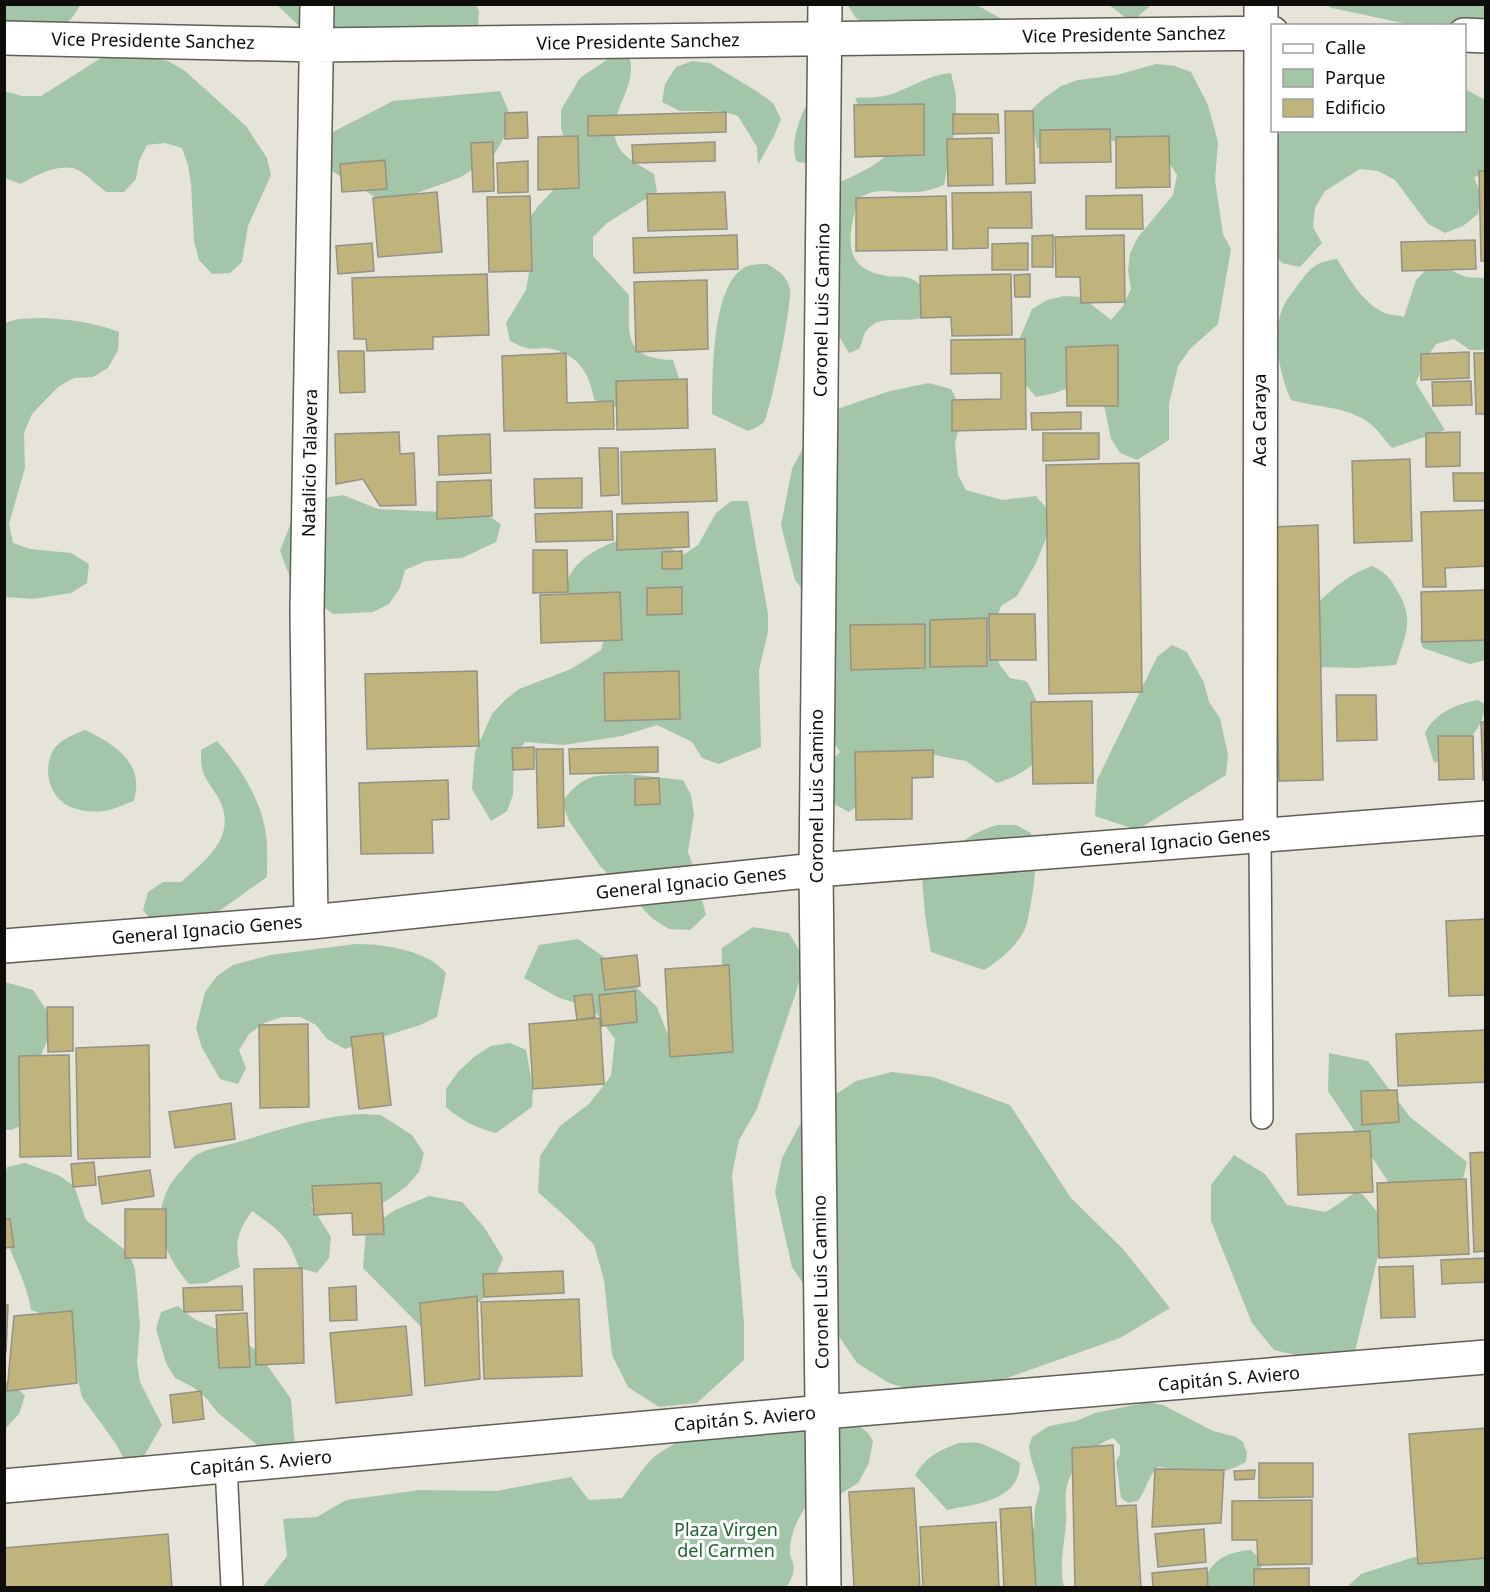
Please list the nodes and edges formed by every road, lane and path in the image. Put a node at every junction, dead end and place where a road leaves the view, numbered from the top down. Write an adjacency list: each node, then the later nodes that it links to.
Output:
1 (317, 4): 8 (street, Natalicio Talavera)
2 (825, 4): 7 (street, Coronel Luis Camino)
3 (1265, 23): 7 (street, Vice Presidente Sanchez); 10 (street, Aca Caraya)
4 (1466, 35): 5 (street)
5 (1485, 36)
6 (4, 38): 8 (street, Vice Presidente Sanchez)
7 (825, 40): 8 (street, Vice Presidente Sanchez); 11 (street, Coronel Luis Camino)
8 (318, 45): 12 (street, Natalicio Talavera)
9 (1485, 818): 10 (street, General Ignacio Genes)
10 (1260, 835): 11 (street, General Ignacio Genes); 14 (lane)
11 (816, 870): 12 (street, General Ignacio Genes); 16 (street, Coronel Luis Camino)
12 (311, 922): 13 (street, General Ignacio Genes)
13 (4, 946)
14 (1262, 1118)
15 (1485, 1357): 16 (street, Capitán S. Aviero)
16 (823, 1412): 17 (street, Capitán S. Aviero); 20 (street, Coronel Luis Camino)
17 (226, 1466): 18 (street, Capitán S. Aviero); 19 (lane)
18 (4, 1486)
19 (232, 1587)
20 (824, 1587)

